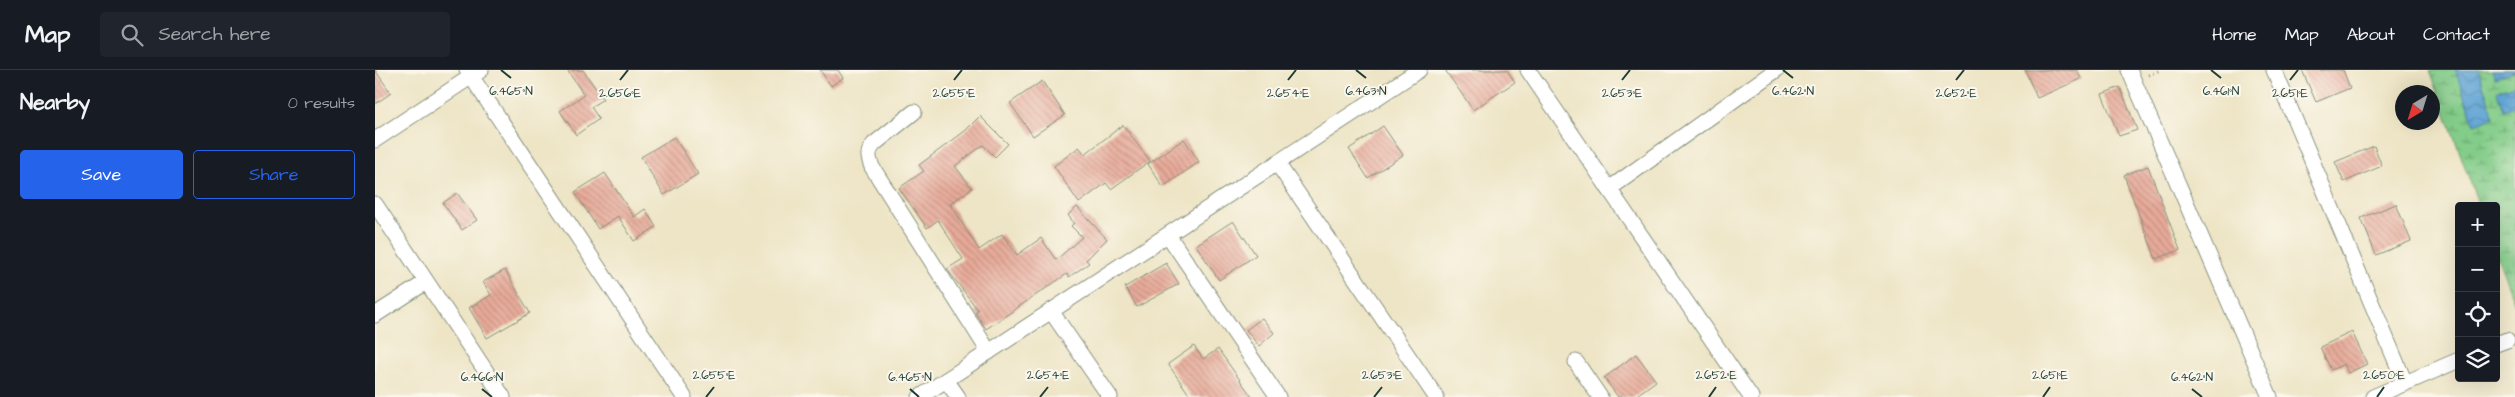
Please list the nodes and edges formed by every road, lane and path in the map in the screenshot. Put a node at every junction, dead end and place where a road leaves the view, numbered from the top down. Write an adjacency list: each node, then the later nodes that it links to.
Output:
1 (1419, 70): 9 (street)
2 (1528, 70): 10 (street)
3 (1776, 70): 10 (street)
4 (2129, 70): 30 (street)
5 (2274, 70): 20 (street)
6 (473, 72): 8 (street); 22 (street)
7 (914, 112): 16 (street)
8 (375, 140)
9 (1277, 163): 12 (street); 27 (street)
10 (1609, 189): 29 (street)
11 (375, 204): 13 (street)
12 (1168, 235): 14 (street); 26 (street)
13 (426, 282): 15 (street); 21 (street)
14 (1051, 311): 16 (street); 25 (street)
15 (375, 315)
16 (989, 352): 19 (street)
17 (1576, 362): 28 (street)
18 (2455, 362): 20 (street)
19 (946, 380): 23 (street); 24 (street)
20 (2405, 383): 31 (street)
21 (503, 397)
22 (684, 397)
23 (920, 397)
24 (958, 397)
25 (1111, 397)
26 (1278, 397)
27 (1437, 397)
28 (1599, 397)
29 (1751, 397)
30 (2270, 397)
31 (2373, 397)

